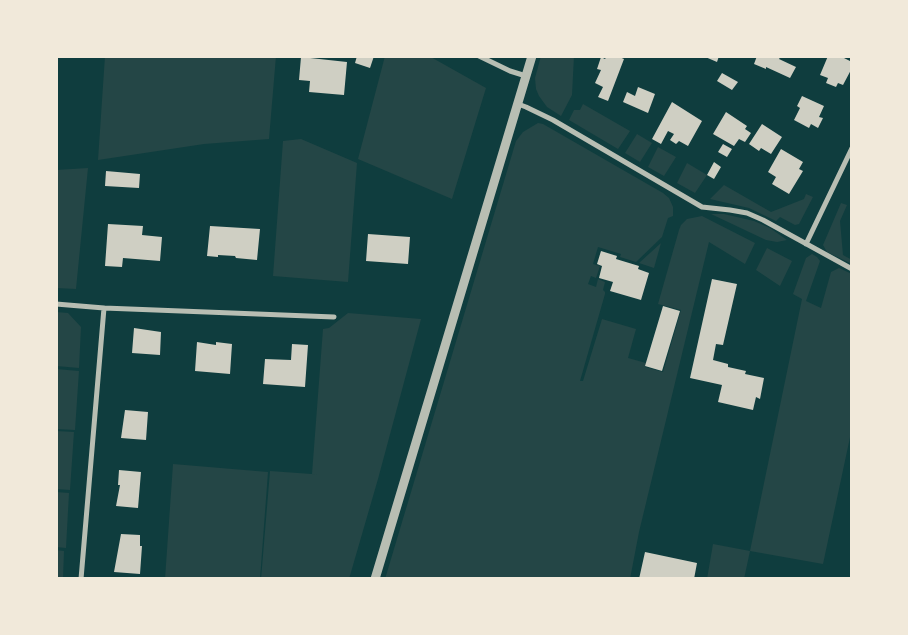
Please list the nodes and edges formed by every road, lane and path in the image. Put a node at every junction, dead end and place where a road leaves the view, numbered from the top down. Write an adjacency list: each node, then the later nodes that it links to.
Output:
1 (479, 56): 3 (street)
2 (532, 56): 3 (street)
3 (526, 76): 4 (street)
4 (518, 104): 6 (street); 12 (street)
5 (852, 148): 6 (street)
6 (806, 244): 7 (street)
7 (852, 269)
8 (56, 304): 9 (street)
9 (104, 308): 10 (street); 11 (street)
10 (334, 317)
11 (81, 579)
12 (375, 579)

